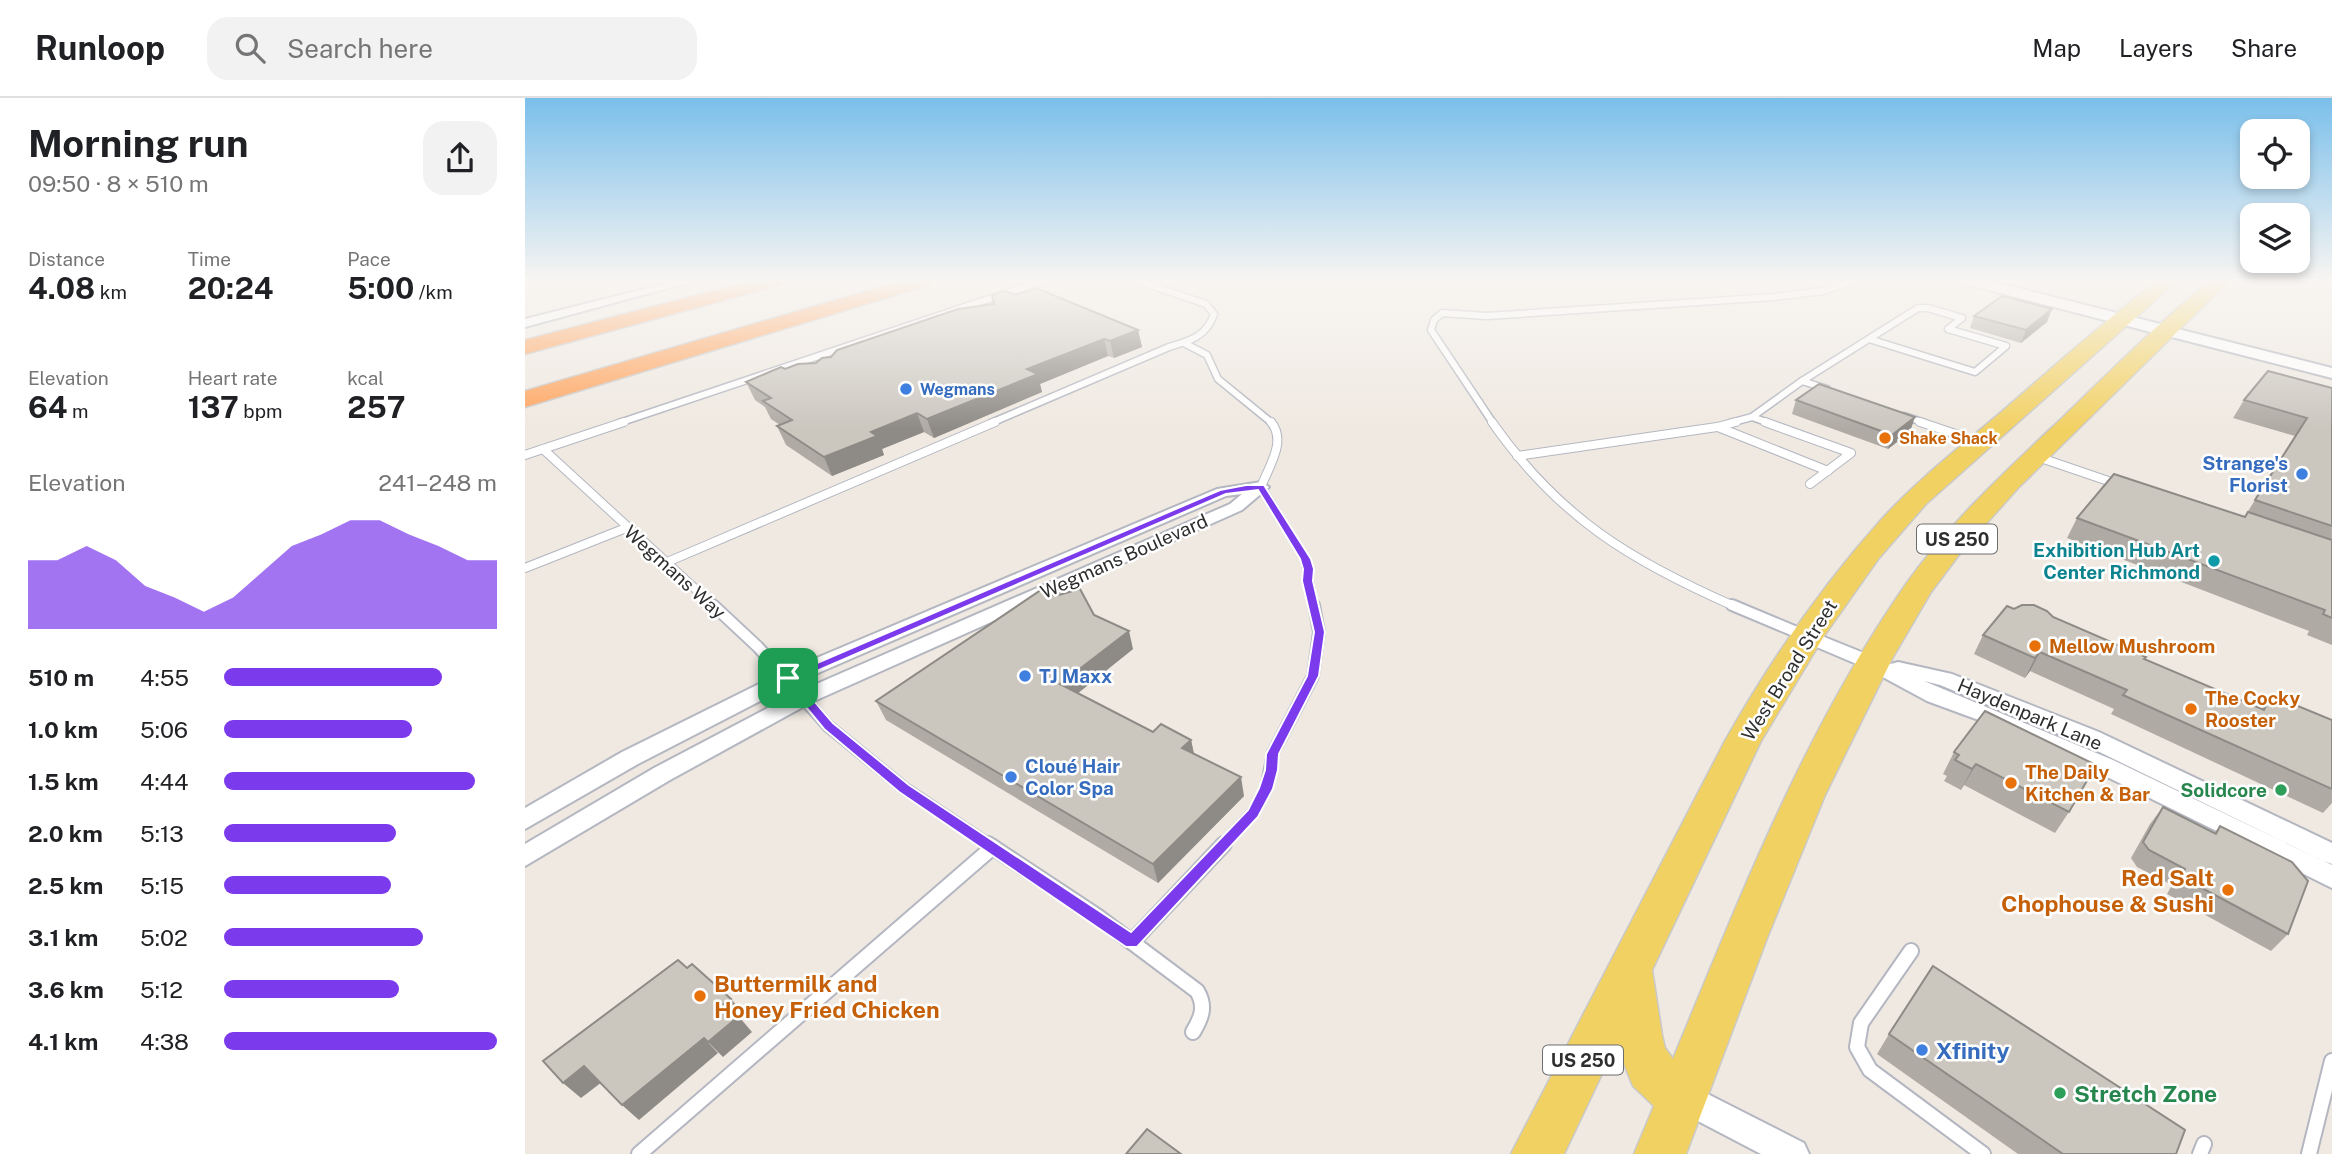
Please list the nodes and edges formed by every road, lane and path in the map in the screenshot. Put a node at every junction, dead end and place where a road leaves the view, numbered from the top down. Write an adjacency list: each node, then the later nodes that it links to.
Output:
1 (588, 330): 14 (highway)
2 (756, 330): 19 (highway)
3 (896, 330): 24 (lane)
4 (1206, 330): 13 (lane)
5 (1431, 330): 26 (lane)
6 (1883, 330): 12 (lane)
7 (1952, 330): 12 (lane)
8 (2107, 330): 23 (main road, West Broad Street / US 250)
9 (2167, 330): 27 (main road, US 250)
10 (2186, 330): 16 (street)
11 (2191, 330): 15 (street)
12 (1869, 339): 17 (lane)
13 (1184, 343): 30 (lane); 33 (lane)
14 (525, 347)
15 (2332, 361)
16 (2332, 373)
17 (1802, 381): 18 (lane); 21 (lane)
18 (1839, 394)
19 (525, 399)
20 (1900, 415): 23 (lane)
21 (1752, 417): 22 (lane); 28 (lane)
22 (1717, 427): 26 (lane); 28 (lane)
23 (1979, 443): 35 (main road, West Broad Street / US 250)
24 (543, 449): 25 (lane); 32 (lane, Wegmans Way)
25 (525, 455)
26 (1517, 456): 35 (lane)
27 (2035, 456): 31 (lane); 36 (main road, US 250)
28 (1828, 471): 29 (lane)
29 (1809, 484)
30 (1261, 487): 37 (street, Wegmans Boulevard); 38 (street, Wegmans Boulevard); 44 (lane)
31 (2131, 489)
32 (626, 528): 33 (lane, Wegmans Way); 34 (lane)
33 (665, 563): 37 (lane, Wegmans Way)
34 (525, 568)
35 (1807, 636): 36 (street, Haydenpark Lane); 46 (main road, West Broad Street / US 250)
36 (1873, 663): 41 (street, Haydenpark Lane); 43 (street, Haydenpark Lane); 49 (main road, US 250)
37 (788, 678): 38 (lane, Wegmans Way); 39 (street, Wegmans Boulevard)
38 (805, 698): 40 (lane, Wegmans Way); 42 (street, Wegmans Boulevard)
39 (525, 820)
40 (993, 847): 44 (lane, Wegmans Way); 50 (lane)
41 (2332, 854)
42 (525, 856)
43 (2332, 877)
44 (1132, 942): 47 (lane, Wegmans Way)
45 (1911, 951): 54 (lane)
46 (1629, 967): 49 (main road); 51 (main road, West Broad Street / US 250)
47 (1193, 1032)
48 (2332, 1062): 55 (lane)
49 (1683, 1097): 52 (main road, US 250); 53 (street)
50 (639, 1154)
51 (1537, 1154)
52 (1660, 1154)
53 (1793, 1154)
54 (1983, 1154)
55 (2309, 1154)

